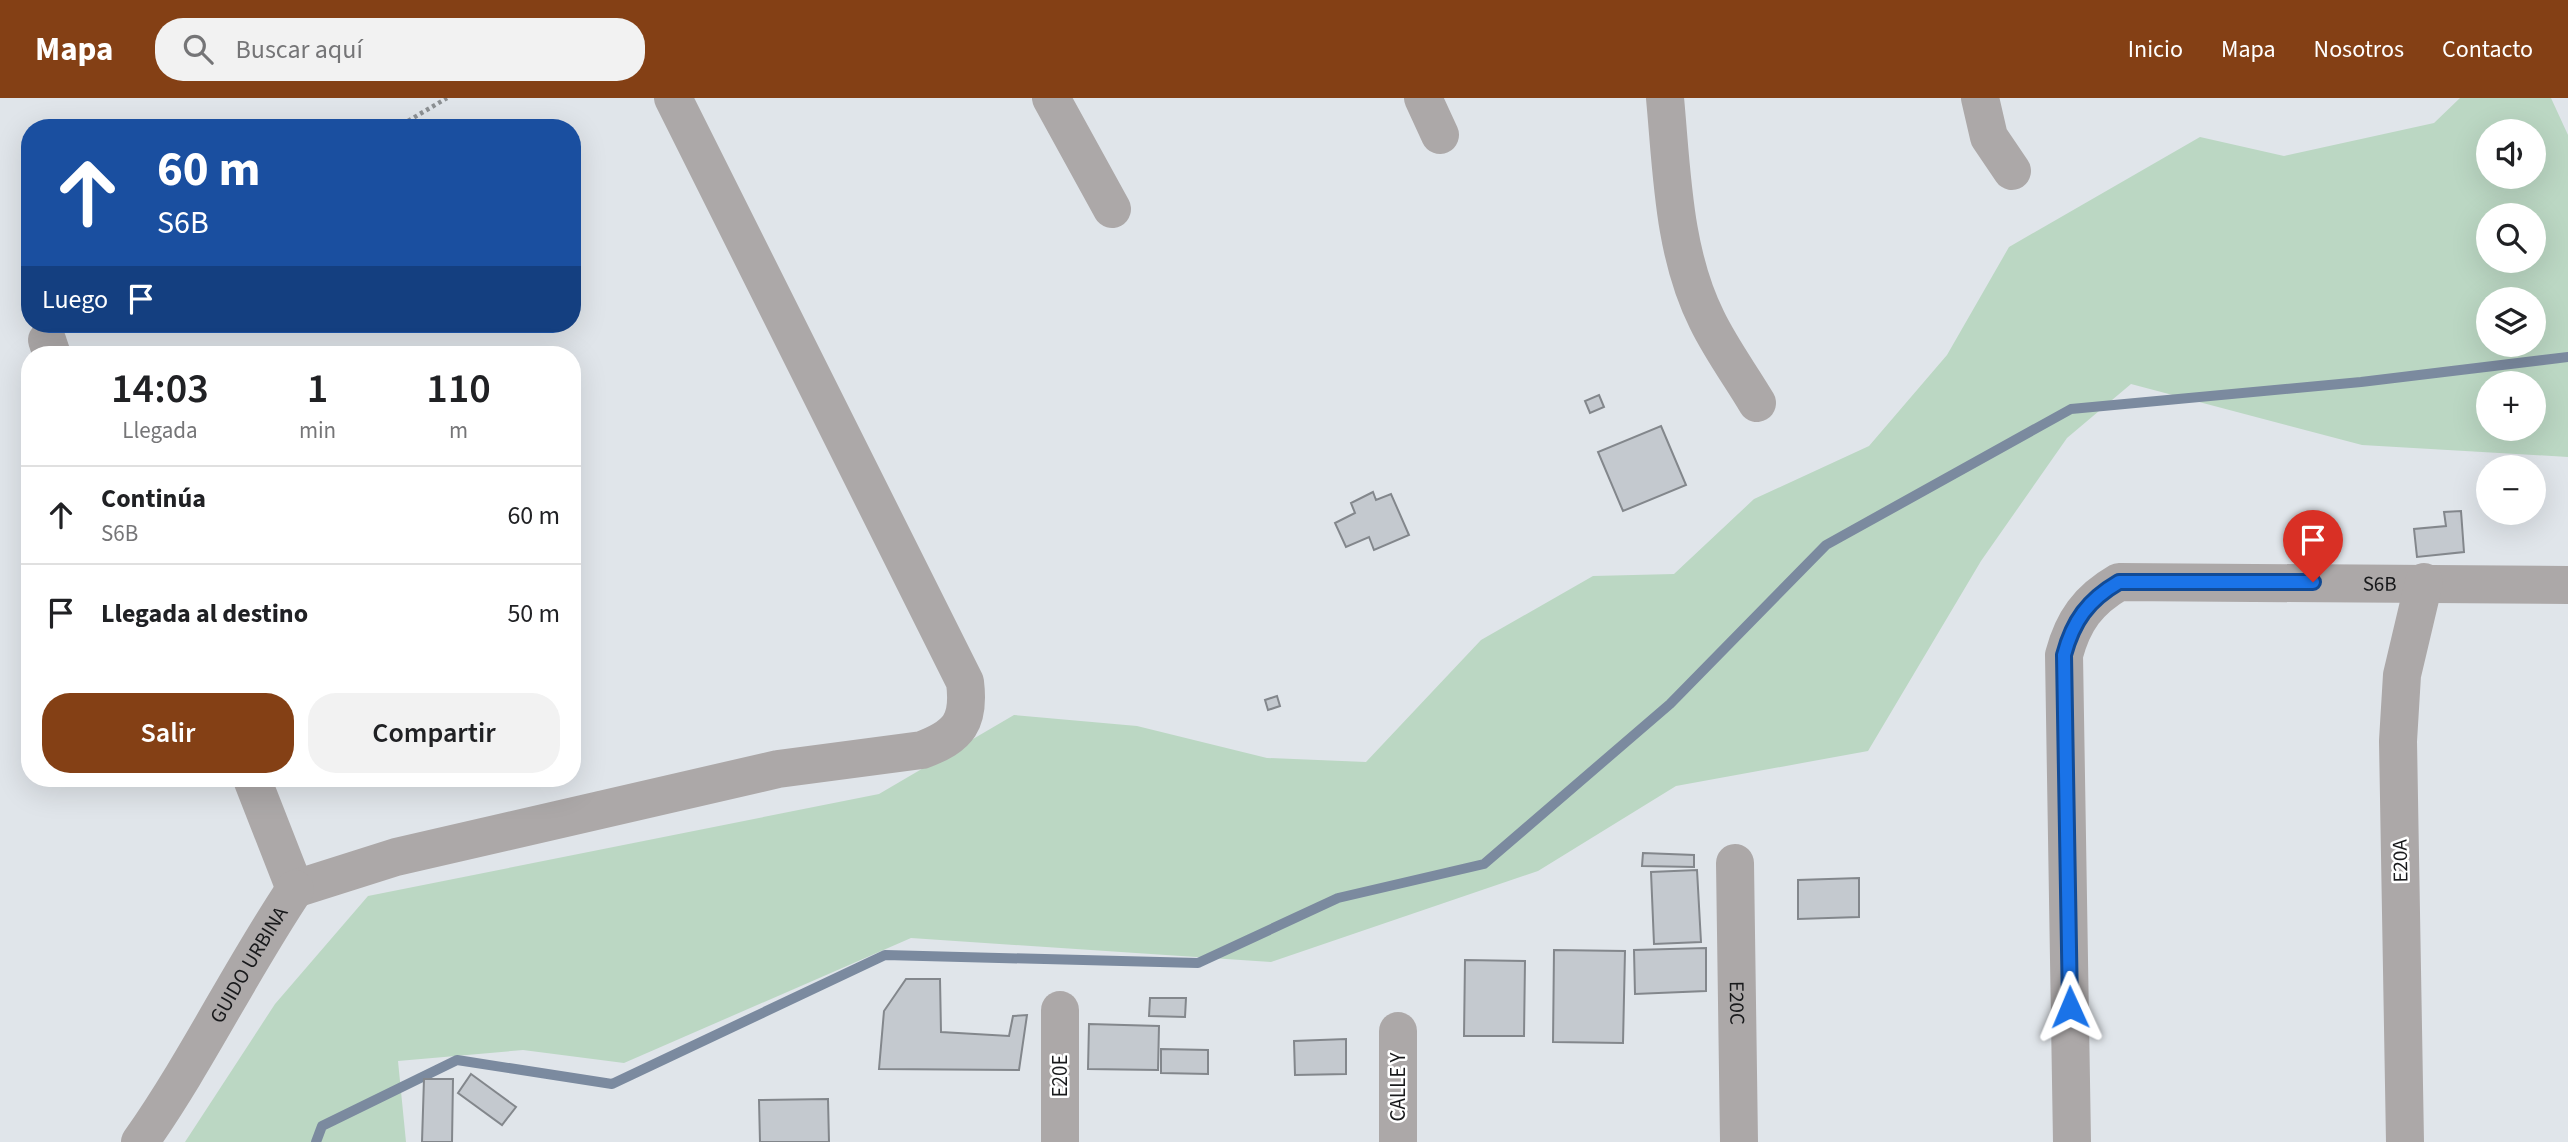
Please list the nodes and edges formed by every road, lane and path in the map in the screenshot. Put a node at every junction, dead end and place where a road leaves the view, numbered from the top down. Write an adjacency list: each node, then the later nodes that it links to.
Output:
1 (447, 98): 7 (path)
2 (673, 98): 16 (street)
3 (1051, 98): 10 (street)
4 (1423, 98): 8 (street)
5 (1665, 98): 11 (street)
6 (1980, 98): 9 (street)
7 (411, 119)
8 (1440, 135)
9 (2012, 171)
10 (1112, 209)
11 (1757, 403)
12 (2424, 582): 13 (street, S6B); 23 (street, S6B); 24 (street, E20A)
13 (2568, 585)
14 (255, 787): 16 (street, GUIDO URBINA)
15 (1735, 863): 22 (street, E20C)
16 (295, 889): 19 (street, GUIDO URBINA)
17 (1060, 1010): 20 (street, E20E)
18 (1398, 1031): 21 (street, CALLE Y)
19 (140, 1142)
20 (1060, 1142)
21 (1398, 1142)
22 (1739, 1142)
23 (2072, 1142)
24 (2405, 1142)

